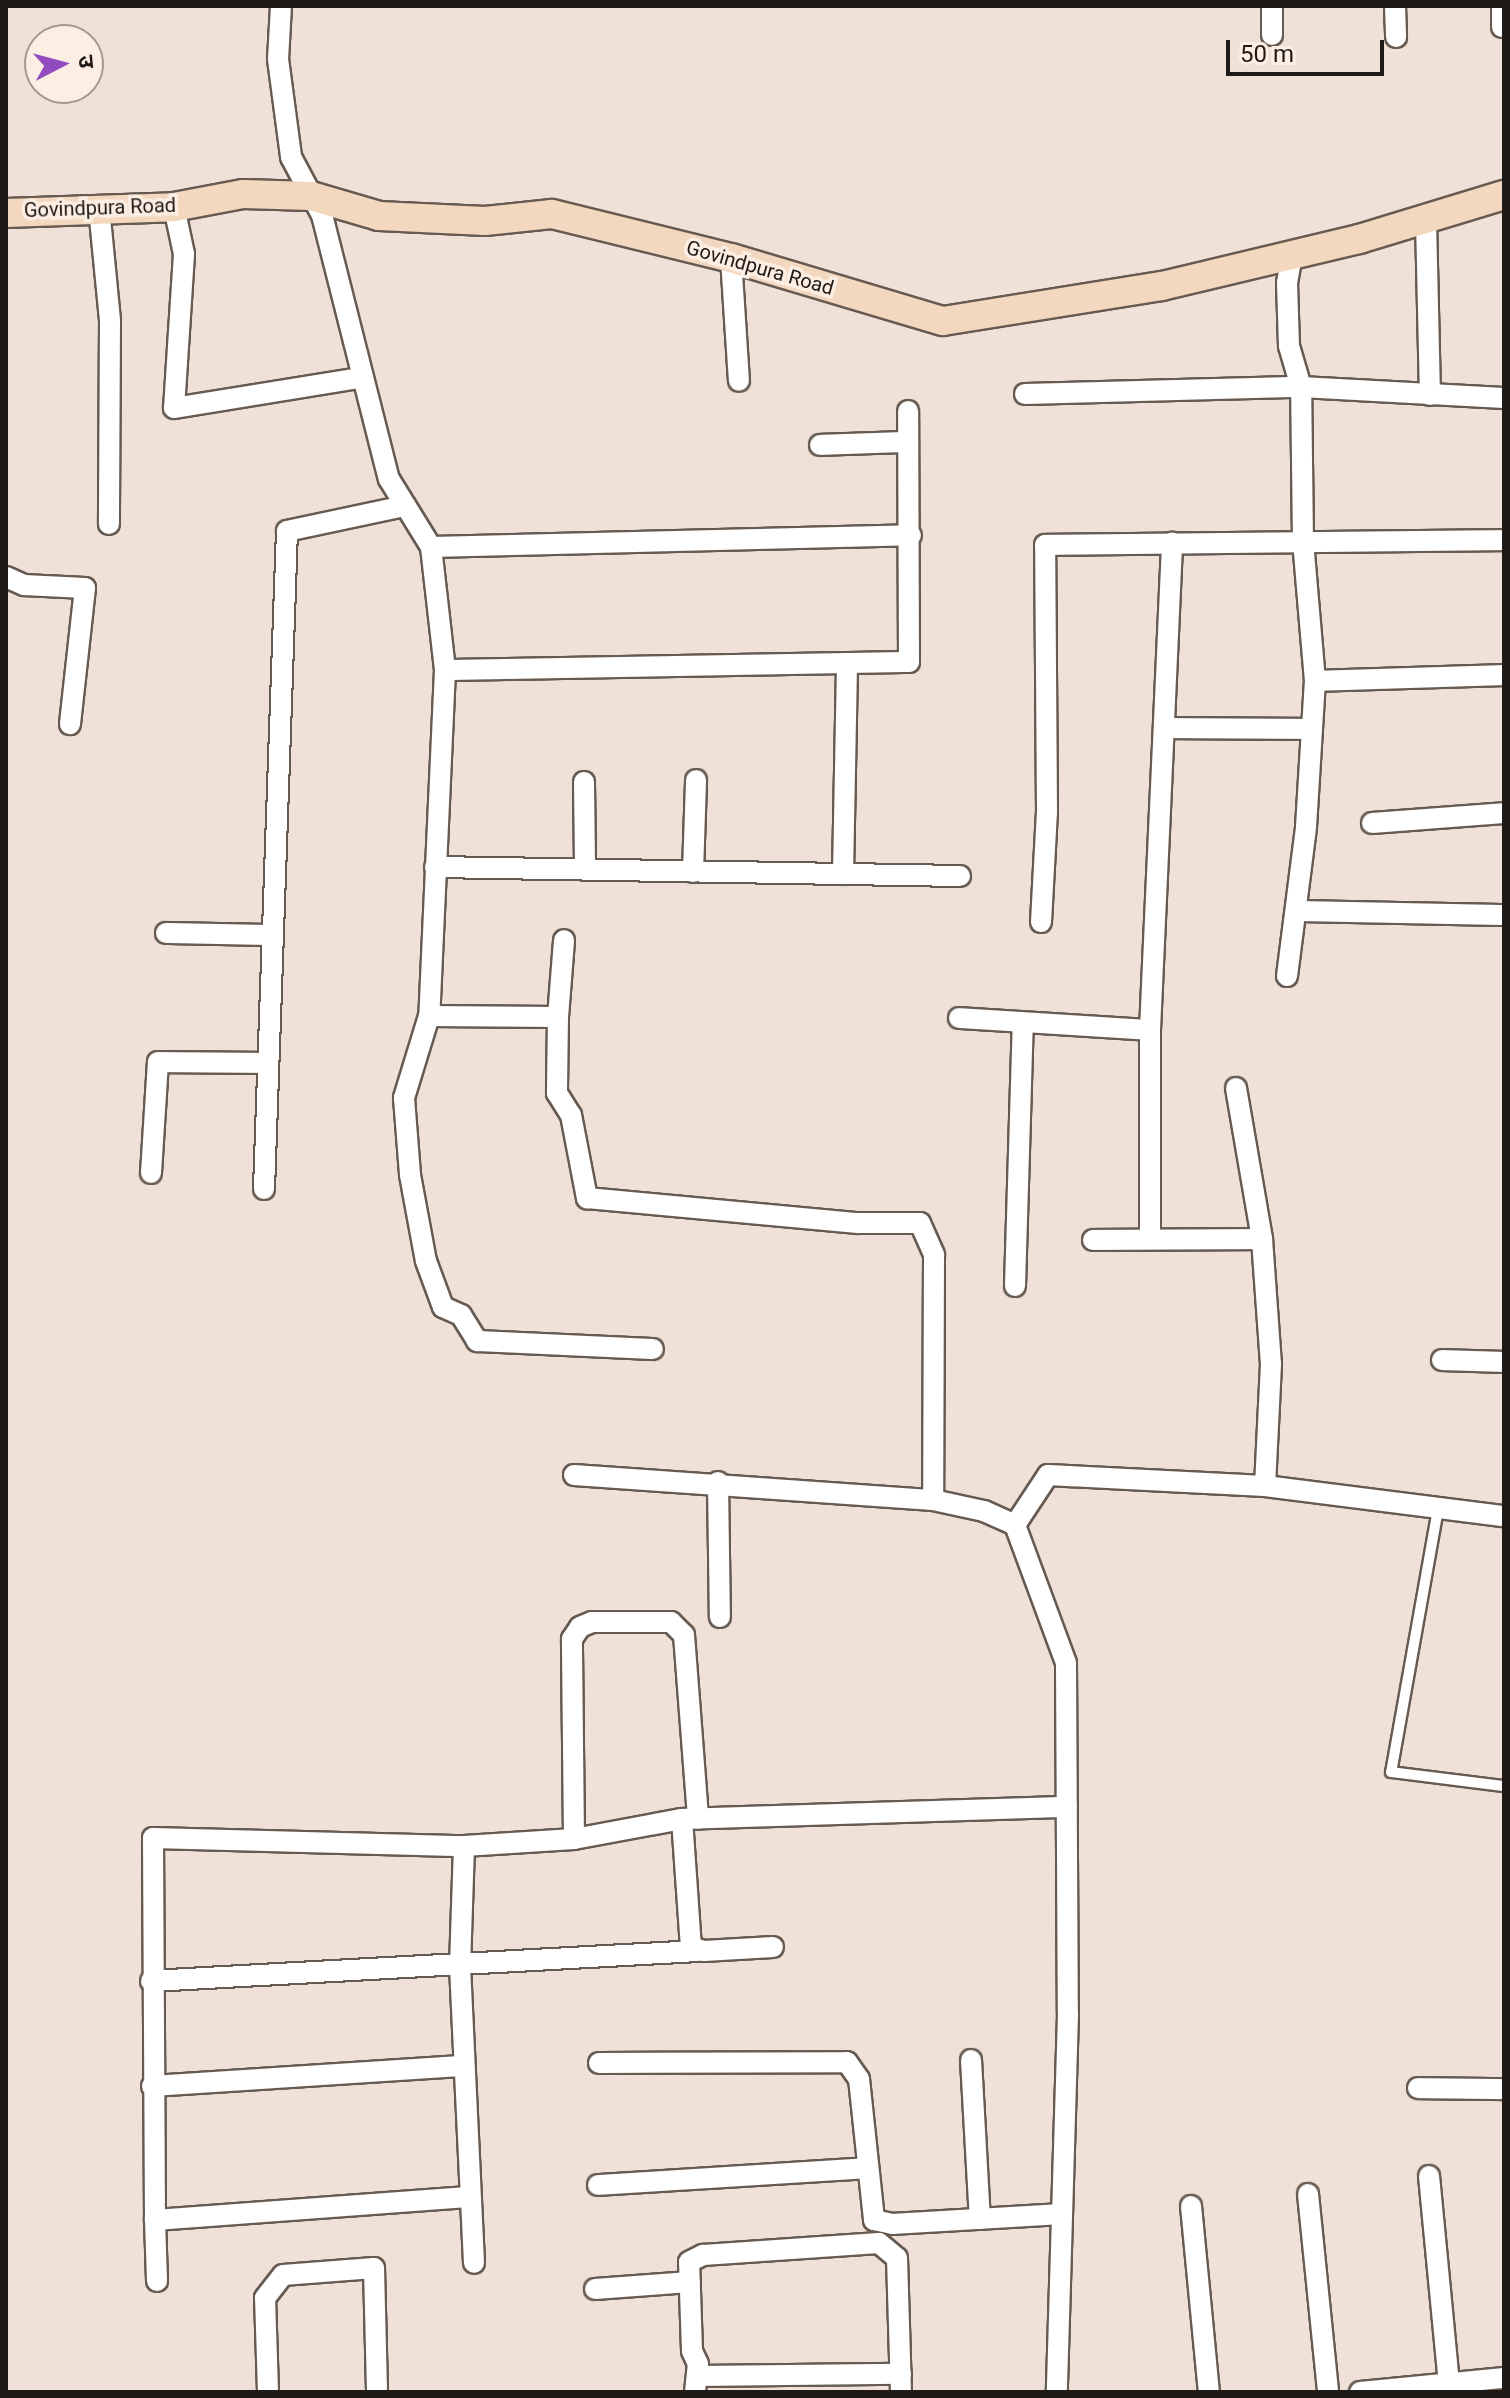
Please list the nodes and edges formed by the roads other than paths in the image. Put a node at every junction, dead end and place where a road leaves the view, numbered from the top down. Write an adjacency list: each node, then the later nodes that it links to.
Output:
1 (281, 6): 7 (street)
2 (1272, 6): 4 (street)
3 (1395, 6): 5 (street)
4 (1272, 35)
5 (1396, 37)
6 (1504, 195): 11 (street, Govindpura Road)
7 (311, 196): 8 (street, Govindpura Road); 13 (street, Govindpura Road); 14 (street)
8 (174, 207): 9 (street, Govindpura Road); 14 (street)
9 (99, 208): 10 (street, Govindpura Road); 24 (street)
10 (6, 213)
11 (1426, 220): 12 (street, Govindpura Road); 18 (street)
12 (1292, 255): 13 (street, Govindpura Road); 16 (street)
13 (731, 258): 15 (street)
14 (359, 378): 23 (street)
15 (739, 381)
16 (1301, 387): 17 (street); 18 (street); 28 (street)
17 (1025, 394)
18 (1430, 395): 19 (street)
19 (1504, 398)
20 (908, 411): 21 (street)
21 (908, 442): 22 (street); 25 (street)
22 (820, 445)
23 (405, 506): 29 (street); 51 (street)
24 (109, 524)
25 (911, 535): 29 (street); 31 (street)
26 (1504, 540): 28 (street)
27 (1172, 542): 28 (street); 36 (street); 49 (street)
28 (1303, 542): 34 (street)
29 (431, 547): 32 (street)
30 (6, 577): 35 (street)
31 (847, 666): 32 (street); 45 (street)
32 (445, 670): 42 (street)
33 (1504, 675): 34 (street)
34 (1315, 681): 37 (street)
35 (70, 724)
36 (1166, 728): 37 (street); 58 (street)
37 (1312, 729): 47 (street)
38 (696, 780): 44 (street)
39 (584, 782): 43 (street)
40 (1504, 813): 41 (street)
41 (1372, 823)
42 (435, 867): 43 (street); 54 (street)
43 (585, 868): 44 (street)
44 (693, 872): 45 (street)
45 (843, 874): 46 (street)
46 (960, 876)
47 (1296, 911): 48 (street); 53 (street)
48 (1504, 915)
49 (1041, 922)
50 (166, 933): 51 (street)
51 (271, 935): 59 (street)
52 (564, 940): 55 (street)
53 (1287, 976)
54 (429, 1016): 55 (street); 67 (street)
55 (558, 1017): 73 (street)
56 (959, 1018): 57 (street)
57 (1023, 1023): 58 (street); 66 (street)
58 (1150, 1030): 63 (street)
59 (265, 1063): 61 (street); 62 (street)
60 (1236, 1088): 64 (street)
61 (151, 1173)
62 (264, 1189)
63 (1150, 1239): 64 (street); 65 (street)
64 (1262, 1239): 72 (street)
65 (1093, 1240)
66 (1015, 1286)
67 (653, 1349)
68 (1442, 1360): 69 (street)
69 (1504, 1362)
70 (574, 1475): 71 (street)
71 (718, 1482): 73 (street); 77 (street)
72 (1265, 1486): 74 (street); 76 (street)
73 (933, 1500): 76 (street)
74 (1438, 1509): 75 (street); 78 (lane)
75 (1504, 1516)
76 (1015, 1525): 79 (street)
77 (720, 1617)
78 (1504, 1786)
79 (1067, 1807): 80 (street); 99 (street)
80 (690, 1818): 81 (street); 81 (street); 84 (street)
81 (574, 1839): 82 (street)
82 (464, 1846): 85 (street); 86 (street)
83 (773, 1947): 84 (street)
84 (697, 1951): 85 (street)
85 (460, 1966): 86 (street); 89 (street)
86 (151, 1981): 90 (street)
87 (971, 2060): 100 (street)
88 (599, 2063): 93 (street)
89 (464, 2066): 90 (street); 97 (street)
90 (152, 2086): 101 (street)
91 (1418, 2088): 92 (street)
92 (1504, 2089)
93 (867, 2168): 95 (street); 100 (street)
94 (1429, 2176): 109 (street)
95 (598, 2185)
96 (1308, 2194): 114 (street)
97 (468, 2197): 101 (street); 102 (street)
98 (1191, 2206): 113 (street)
99 (1061, 2214): 100 (street); 112 (street)
100 (980, 2219)
101 (155, 2220): 103 (street)
102 (474, 2263)
103 (157, 2281)
104 (690, 2282): 105 (street); 107 (street); 108 (street)
105 (595, 2289)
106 (1504, 2378): 109 (street)
107 (901, 2383): 108 (street)
108 (696, 2384)
109 (1449, 2384): 115 (street)
110 (268, 2392): 111 (street)
111 (377, 2392)
112 (1057, 2392)
113 (1209, 2392)
114 (1328, 2392)
115 (1360, 2392)

